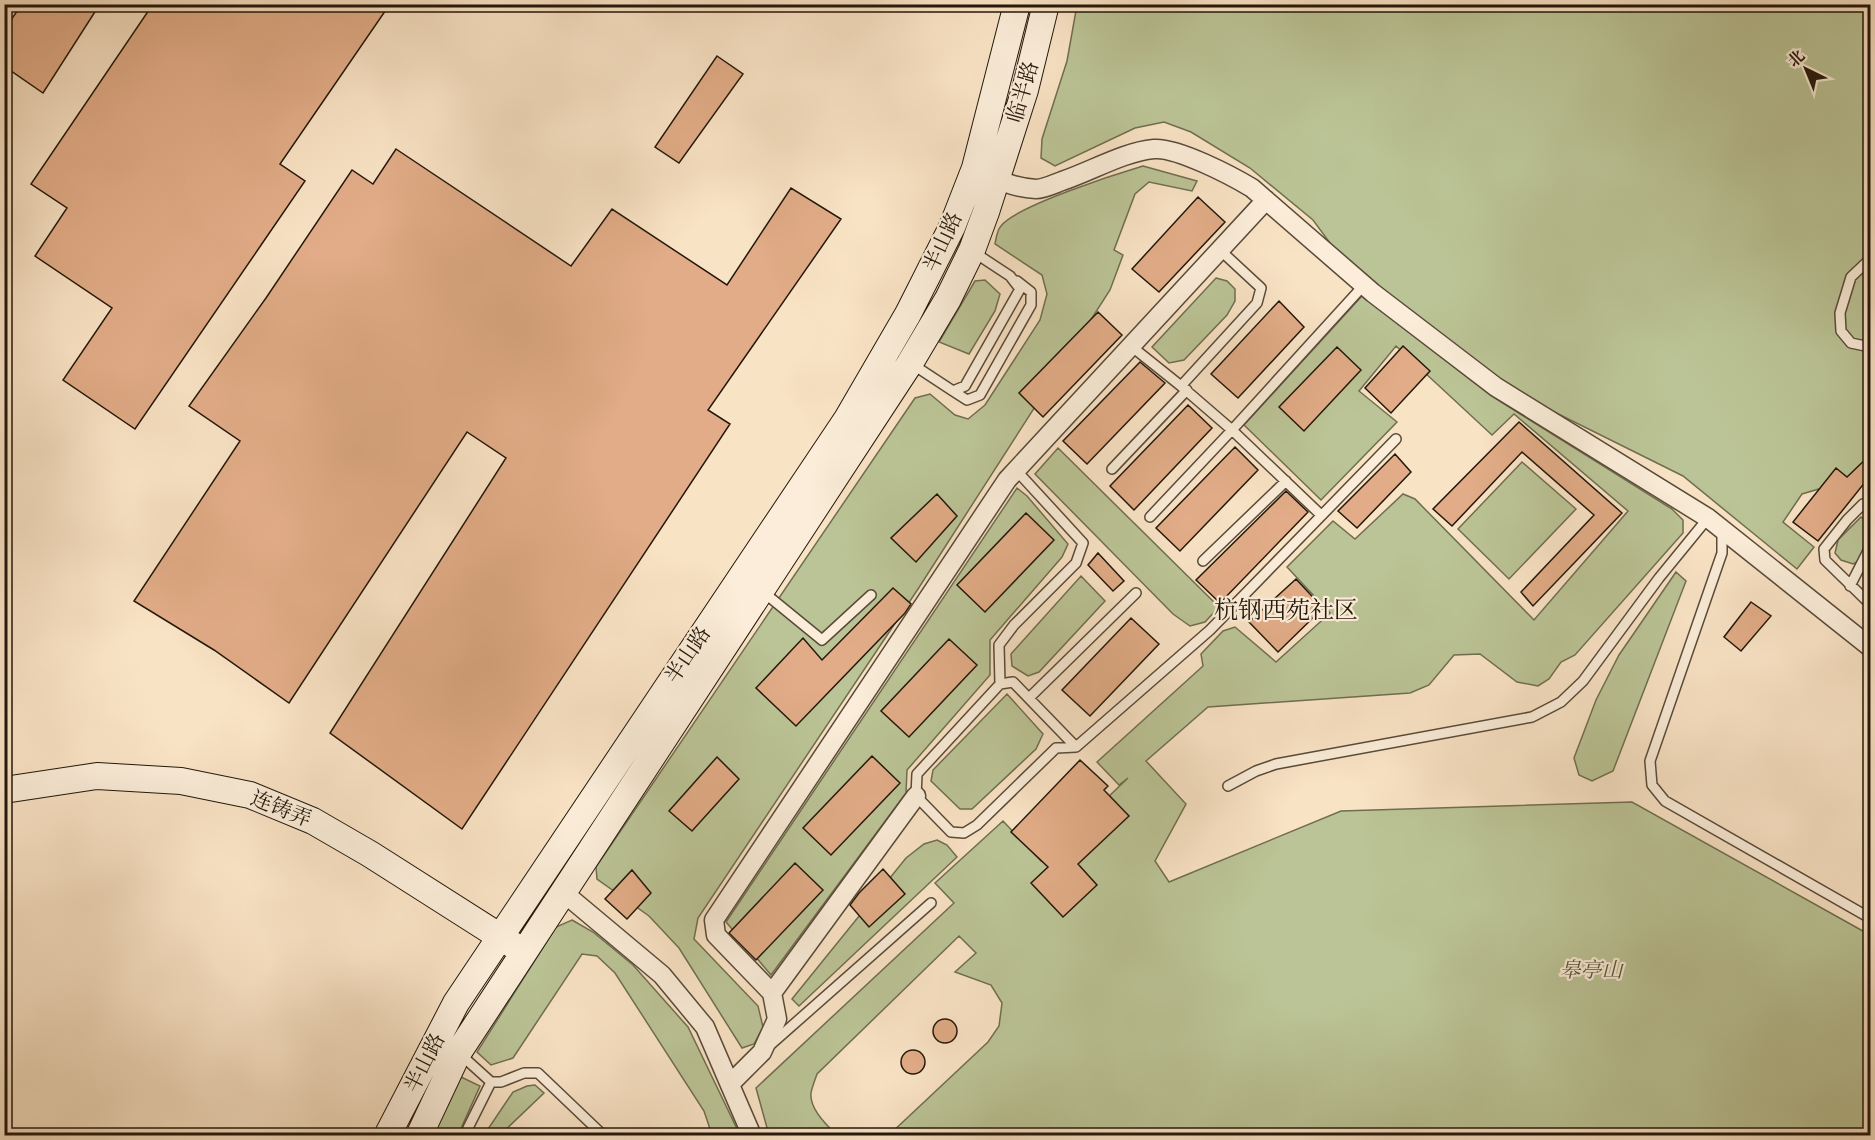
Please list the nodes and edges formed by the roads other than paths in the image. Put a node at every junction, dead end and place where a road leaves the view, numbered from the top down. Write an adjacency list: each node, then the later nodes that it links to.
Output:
1 (1017, 4): 3 (main road, 临半路)
2 (1046, 4): 3 (main road, 临半路)
3 (986, 173): 4 (street); 5 (main road, 半山路); 41 (main road, 半山路)
4 (1266, 200): 6 (street); 9 (street)
5 (972, 250): 8 (lane); 12 (main road, 半山路)
6 (1220, 250): 10 (street); 13 (lane)
7 (1870, 259): 11 (lane)
8 (1010, 276): 14 (lane); 14 (lane)
9 (1364, 285): 15 (lane); 23 (street)
10 (1131, 346): 13 (lane); 18 (street)
11 (1870, 347)
12 (910, 363): 14 (lane); 27 (main road, 半山路)
13 (1184, 388): 15 (lane); 17 (lane)
14 (953, 391)
15 (1232, 430): 19 (lane); 22 (lane)
16 (1396, 439): 21 (lane)
17 (1112, 469)
18 (1016, 470): 32 (lane); 43 (street)
19 (1286, 481): 21 (lane); 25 (lane)
20 (1870, 505): 26 (lane)
21 (1322, 515): 34 (lane)
22 (1150, 518)
23 (1715, 523): 31 (street); 35 (lane); 40 (lane)
24 (1870, 547): 26 (lane)
25 (1203, 561)
26 (1850, 586): 30 (lane)
27 (760, 589): 29 (lane); 38 (main road, 半山路)
28 (1136, 593): 33 (lane)
29 (871, 595)
30 (1870, 604)
31 (1870, 647)
32 (1000, 684): 33 (lane); 37 (lane)
33 (1029, 698): 34 (lane)
34 (1076, 747): 37 (lane)
35 (1228, 786)
36 (4, 790): 41 (main road, 连铸弄)
37 (916, 796): 43 (street)
38 (564, 892): 42 (main road, 半山路); 47 (street)
39 (931, 903): 44 (lane)
40 (1870, 918)
41 (500, 937): 42 (main road, 连铸弄); 48 (main road, 半山路)
42 (524, 952): 45 (main road, 半山路)
43 (772, 993): 44 (street)
44 (762, 1052): 47 (street)
45 (458, 1053): 46 (lane); 49 (main road, 半山路)
46 (491, 1082): 50 (lane); 51 (lane)
47 (729, 1083): 52 (street)
48 (387, 1136)
49 (419, 1136)
50 (470, 1136)
51 (604, 1136)
52 (752, 1136)

